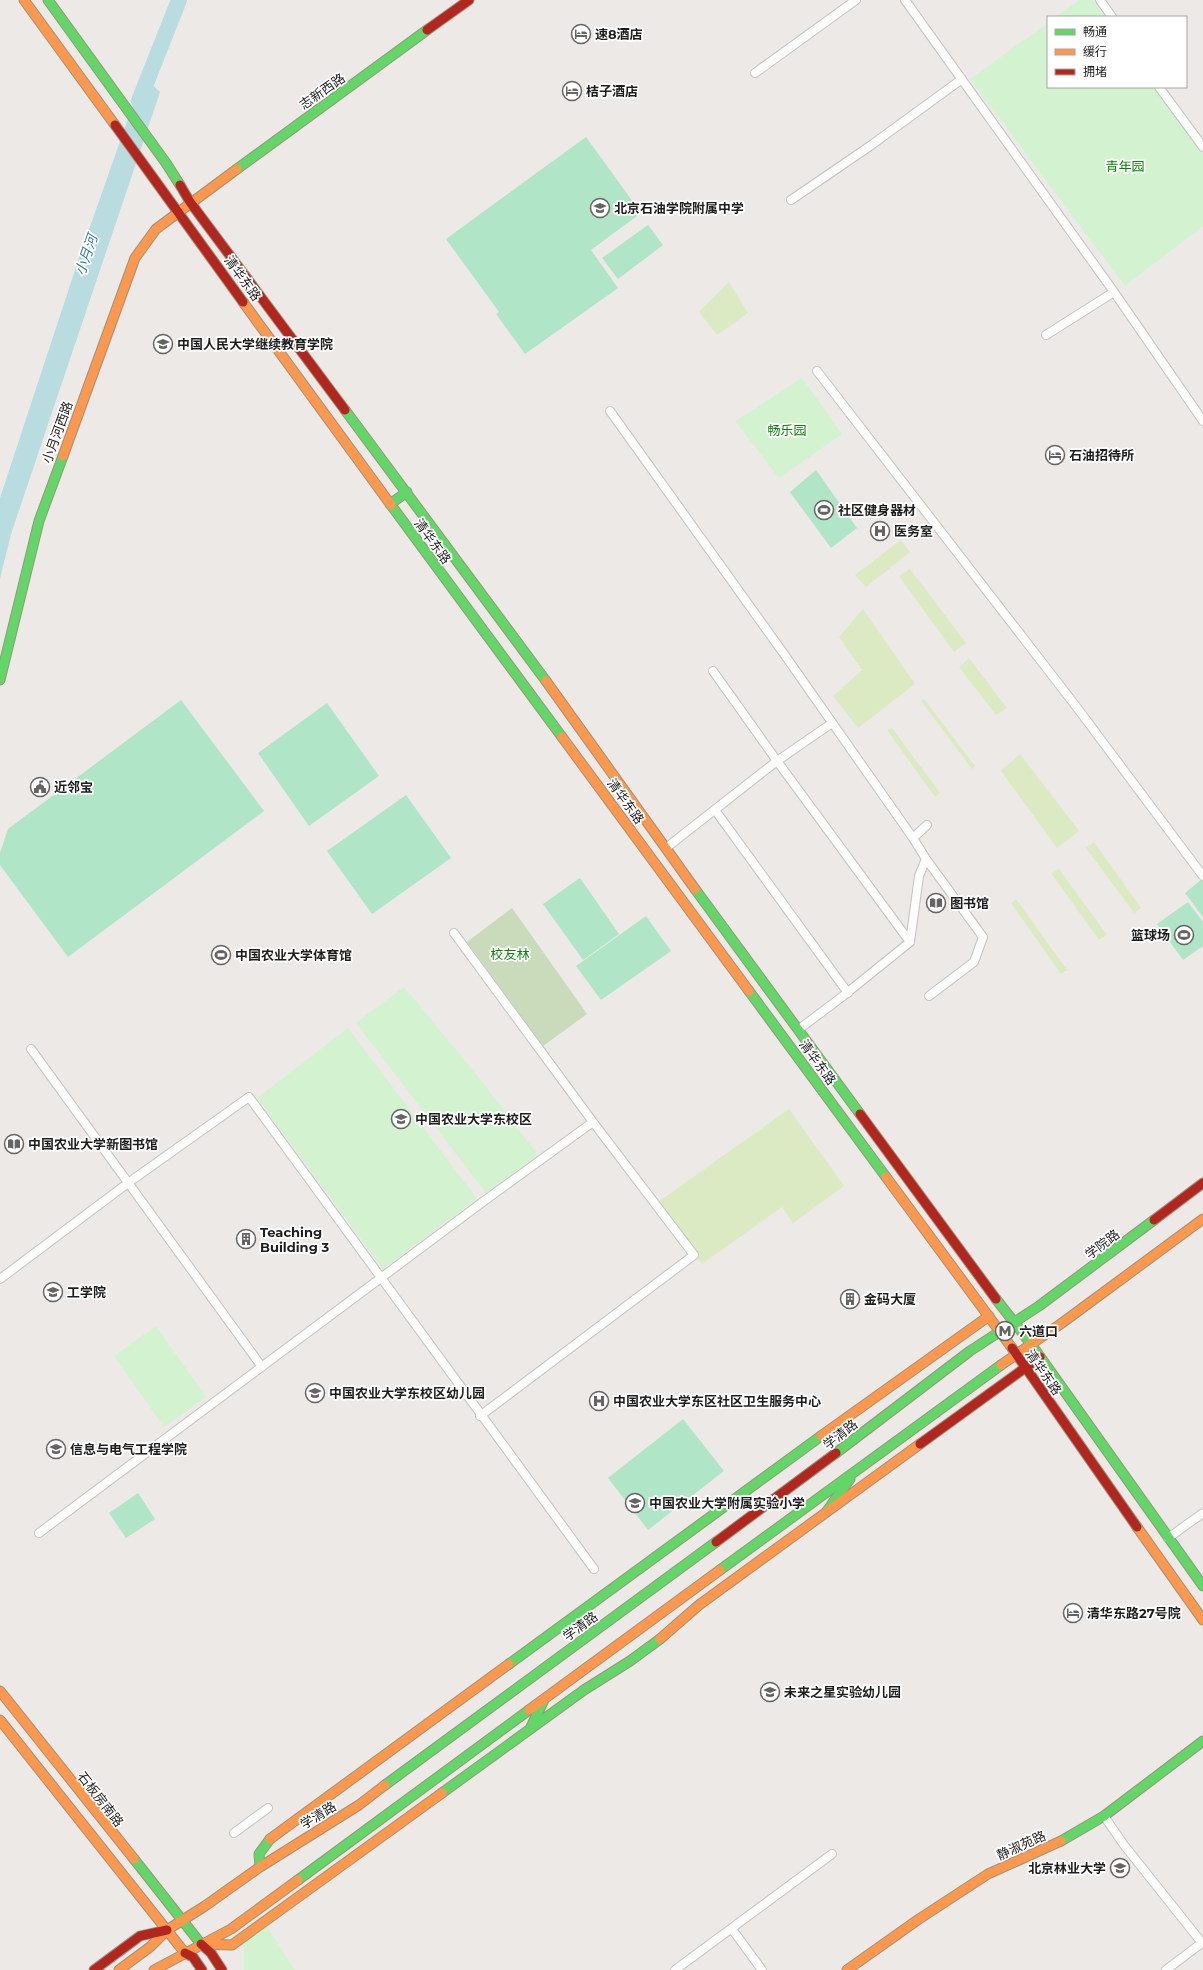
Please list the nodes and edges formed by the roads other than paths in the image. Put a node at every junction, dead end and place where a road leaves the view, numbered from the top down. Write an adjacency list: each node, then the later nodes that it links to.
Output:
1 (24, 0): 14 (main road, 清华东路)
2 (48, 0): 13 (main road, 清华东路)
3 (469, 0): 13 (main road, 志新西路)
4 (856, 0): 8 (street)
5 (905, 0): 9 (street)
6 (1100, 0): 7 (street)
7 (1111, 16)
8 (755, 73)
9 (962, 79): 12 (street); 15 (street)
10 (1160, 88): 11 (street)
11 (1203, 147)
12 (791, 200)
13 (190, 202): 14 (main road, 志新西路); 20 (main road, 清华东路)
14 (178, 212): 21 (main road, 清华东路); 23 (main road, 小月河西路)
15 (1114, 292): 16 (street); 19 (street)
16 (1046, 335)
17 (817, 371): 31 (street)
18 (610, 411): 24 (street)
19 (1203, 420)
20 (406, 492): 21 (main road); 29 (main road, 清华东路)
21 (390, 504): 44 (main road, 清华东路)
22 (713, 671): 25 (street)
23 (0, 680)
24 (832, 723): 25 (street); 28 (street)
25 (777, 761): 26 (street); 33 (street)
26 (715, 810): 29 (street); 34 (street)
27 (927, 825): 28 (street)
28 (913, 838): 30 (street)
29 (666, 848): 36 (main road, 清华东路)
30 (926, 859): 33 (street); 35 (street)
31 (1203, 876)
32 (454, 933): 38 (street)
33 (910, 942): 34 (street)
34 (848, 993): 36 (street)
35 (929, 996)
36 (798, 1030): 45 (main road, 清华东路)
37 (31, 1050): 39 (street)
38 (593, 1122): 42 (street); 52 (street)
39 (128, 1183): 42 (street); 43 (street); 50 (street)
40 (1203, 1183): 45 (main road, 学院路)
41 (1203, 1219): 47 (main road)
42 (380, 1278): 50 (street); 52 (street)
43 (0, 1279)
44 (989, 1316): 46 (main road, 清华东路); 70 (main road, 学清路)
45 (1014, 1323): 46 (main road, 学院路); 47 (main road, 清华东路)
46 (1000, 1332): 48 (main road, 清华东路); 70 (main road, 学清路)
47 (1031, 1344): 48 (main road); 49 (main road, 清华东路)
48 (1016, 1354): 51 (main road, 清华东路); 53 (main road)
49 (1040, 1357): 51 (main road); 57 (main road, 清华东路)
50 (262, 1366): 56 (street)
51 (1026, 1368): 54 (main road); 60 (main road, 清华东路)
52 (480, 1416): 58 (street)
53 (853, 1473): 54 (main road); 62 (main road)
54 (827, 1511): 64 (main road)
55 (1203, 1513): 57 (street)
56 (39, 1533)
57 (1168, 1538): 59 (main road, 清华东路)
58 (594, 1569)
59 (1203, 1586)
60 (1203, 1620)
61 (0, 1691): 71 (main road, 石板房南路)
62 (544, 1700): 64 (main road); 75 (main road)
63 (0, 1720): 73 (main road)
64 (530, 1729): 75 (main road)
65 (1203, 1741): 67 (main road, 静淑苑路)
66 (268, 1808): 68 (street)
67 (1104, 1816): 74 (street); 84 (main road, 静淑苑路)
68 (234, 1833)
69 (832, 1854): 72 (street)
70 (260, 1867): 71 (main road, 学清路)
71 (183, 1922): 73 (main road, 学清路); 75 (main road, 石板房南路)
72 (732, 1929): 82 (street); 83 (street)
73 (167, 1930): 76 (main road); 77 (main road, 学清路); 78 (main road, 学清路)
74 (1202, 1943): 85 (street)
75 (201, 1944): 76 (main road); 81 (main road, 石板房南路)
76 (185, 1953): 79 (main road); 80 (main road)
77 (94, 1970)
78 (119, 1970)
79 (154, 1970)
80 (202, 1970)
81 (222, 1970)
82 (674, 1970)
83 (762, 1970)
84 (847, 1970)
85 (1166, 1970)

